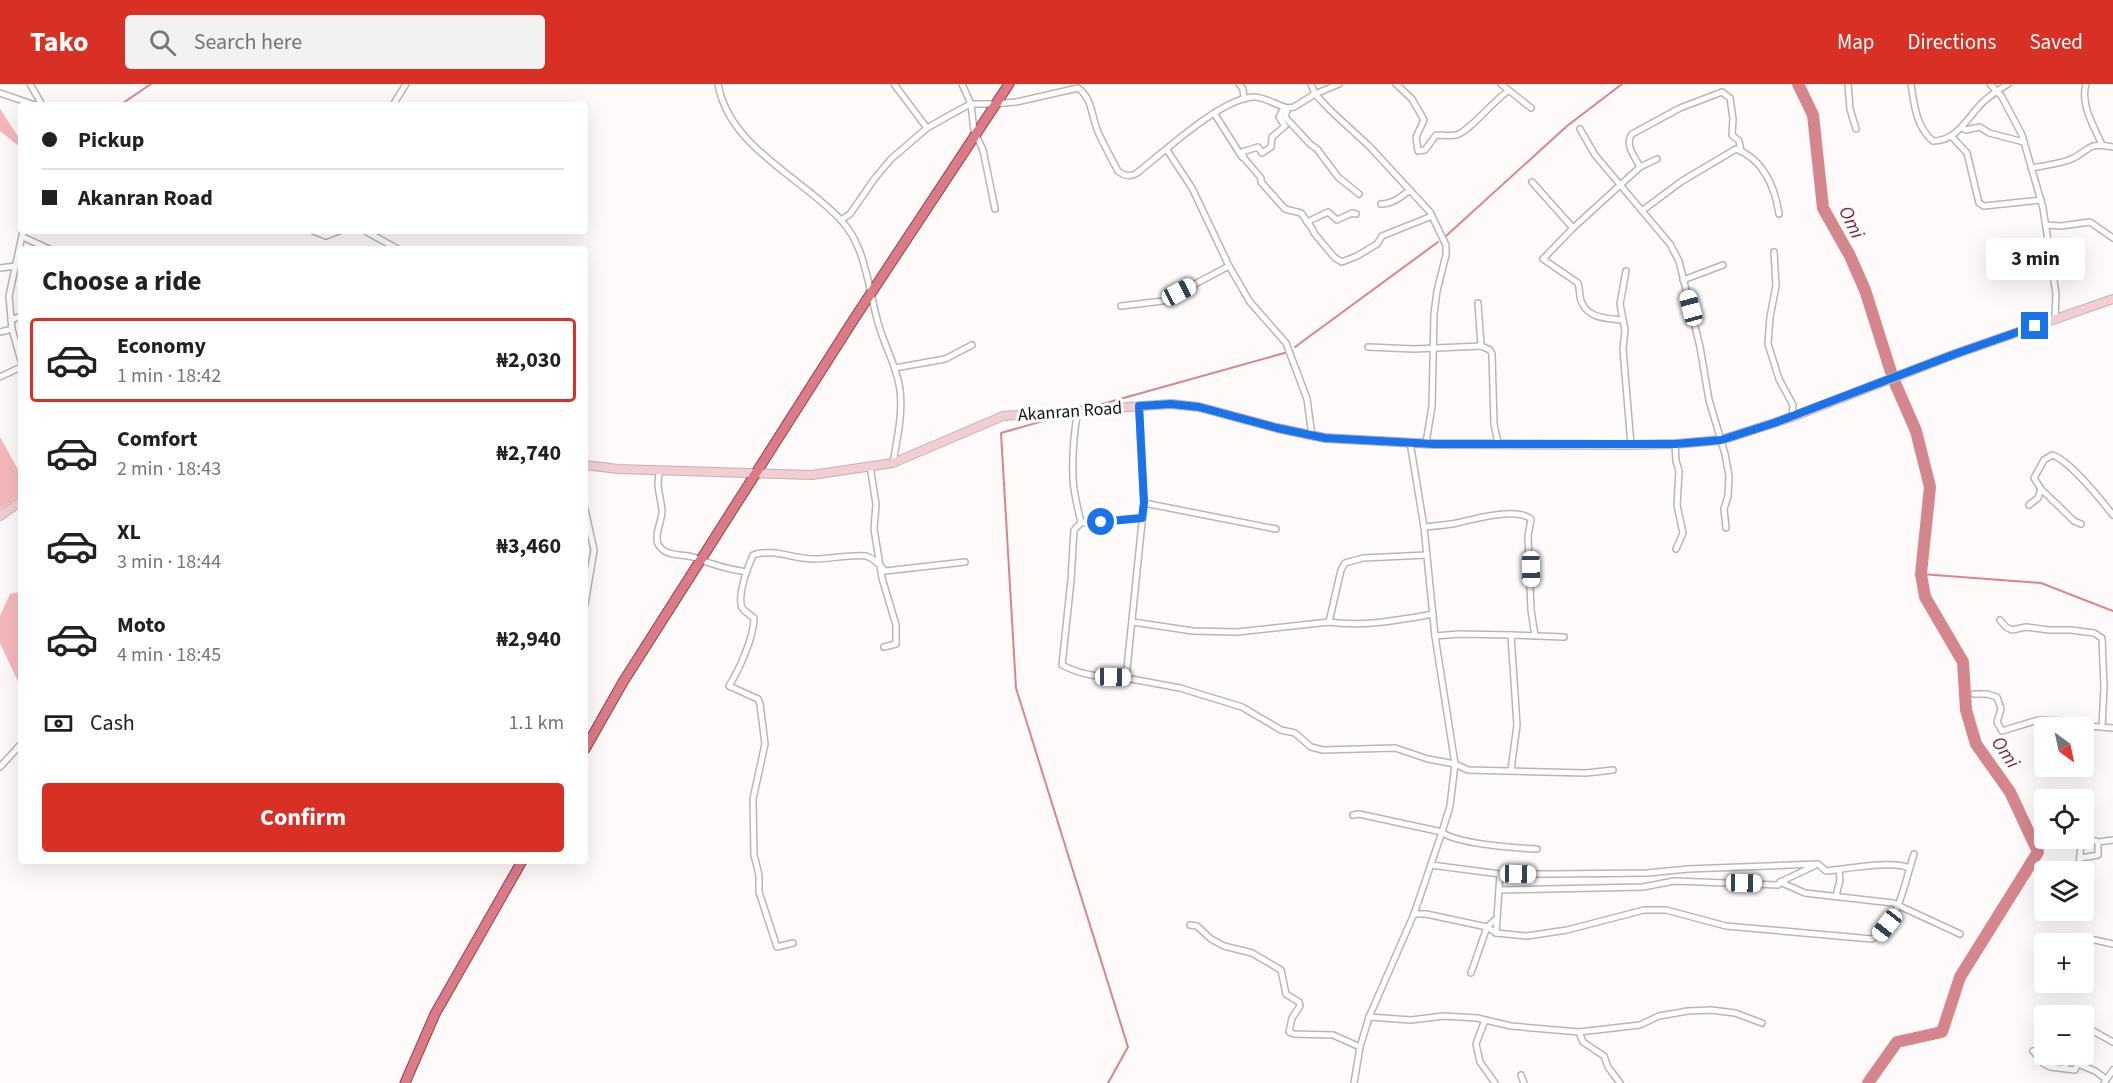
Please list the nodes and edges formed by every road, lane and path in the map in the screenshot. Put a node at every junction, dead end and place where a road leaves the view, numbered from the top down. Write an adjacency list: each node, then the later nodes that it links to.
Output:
1 (30, 84): 24 (street)
2 (406, 84): 25 (street)
3 (718, 84): 55 (street)
4 (894, 84): 30 (street)
5 (962, 84): 26 (street)
6 (1009, 84): 137 (highway)
7 (1239, 84): 22 (street)
8 (1311, 84): 21 (street)
9 (1339, 84): 21 (street)
10 (1396, 84): 18 (street)
11 (1501, 84): 18 (street)
12 (1848, 84): 33 (street)
13 (1911, 84): 34 (street)
14 (1990, 84): 19 (street)
15 (2008, 84): 19 (street)
16 (2086, 84): 36 (street)
17 (1078, 86): 26 (street); 38 (street)
18 (1508, 91): 28 (street)
19 (1997, 91): 31 (street); 35 (street)
20 (0, 93): 23 (street)
21 (1315, 94): 27 (street); 46 (street)
22 (1244, 99): 27 (street); 29 (street)
23 (26, 102)
24 (40, 102)
25 (395, 102)
26 (971, 104): 30 (street); 50 (street)
27 (1284, 108): 40 (street); 47 (street)
28 (1531, 108)
29 (1214, 113): 38 (street); 40 (street)
30 (927, 128): 55 (street)
31 (1962, 128): 34 (street); 35 (street)
32 (1580, 129): 45 (street)
33 (1856, 129)
34 (1951, 136): 48 (street)
35 (2024, 142): 43 (street)
36 (2102, 145): 37 (street); 43 (street)
37 (2113, 147)
38 (1167, 150): 68 (street)
39 (1741, 151): 42 (street); 51 (street); 53 (street)
40 (1244, 158): 56 (street)
41 (1658, 159): 42 (street)
42 (1640, 167): 45 (street)
43 (2031, 168): 48 (street)
44 (1532, 182): 58 (street)
45 (1619, 186): 51 (street); 58 (street)
46 (1410, 190): 49 (street); 54 (street)
47 (1359, 194)
48 (2041, 200): 57 (street)
49 (1381, 204)
50 (995, 209)
51 (1642, 210): 71 (street)
52 (1356, 214): 56 (street)
53 (1779, 214)
54 (1432, 216): 56 (street); 84 (street)
55 (841, 220): 87 (street)
56 (1307, 222)
57 (2046, 225): 61 (street); 76 (street)
58 (1573, 228): 78 (street)
59 (23, 234): 62 (street)
60 (370, 234): 63 (street)
61 (2113, 238)
62 (44, 246)
63 (392, 246)
64 (1774, 252): 91 (street)
65 (18, 257): 67 (street)
66 (1723, 265): 71 (street)
67 (16, 266): 69 (street); 77 (street)
68 (1229, 266): 74 (street); 92 (street)
69 (0, 268)
70 (1626, 271): 78 (street)
71 (1683, 280): 93 (street)
72 (2113, 299): 76 (main road, Akanran Road)
73 (1478, 303): 82 (street)
74 (1120, 306)
75 (18, 317): 77 (street)
76 (2055, 319): 91 (main road, Akanran Road)
77 (11, 320): 79 (street)
78 (1622, 320): 98 (street)
79 (12, 329): 80 (street); 85 (street)
80 (0, 332)
81 (972, 345): 87 (street)
82 (1481, 346): 84 (street); 96 (street)
83 (1368, 347): 84 (street)
84 (1433, 349): 95 (street)
85 (18, 350)
86 (18, 368): 88 (street)
87 (895, 368): 99 (street)
88 (0, 377)
89 (1139, 406): 90 (main road, Akanran Road); 92 (main road, Akanran Road); 105 (street)
90 (1078, 410): 99 (main road, Akanran Road); 111 (street)
91 (1792, 417): 93 (main road, Akanran Road)
92 (1312, 436): 94 (main road, Akanran Road)
93 (1721, 440): 97 (main road, Akanran Road); 115 (street)
94 (1410, 442): 95 (main road, Akanran Road); 114 (street)
95 (1426, 443): 96 (main road, Akanran Road)
96 (1498, 443): 98 (main road, Akanran Road)
97 (1675, 444): 98 (main road, Akanran Road); 118 (street)
98 (1631, 445)
99 (893, 463): 101 (main road, Akanran Road)
100 (588, 465): 102 (main road, Akanran Road)
101 (870, 466): 102 (main road, Akanran Road); 121 (street)
102 (660, 470): 122 (street)
103 (2041, 489): 106 (street); 107 (street); 112 (street)
104 (18, 503): 108 (main road)
105 (1144, 503): 109 (street); 117 (street)
106 (2030, 505)
107 (2113, 515)
108 (0, 516)
109 (1142, 518): 111 (street); 126 (street)
110 (588, 520): 113 (street)
111 (1081, 523): 133 (street)
112 (2080, 524)
113 (590, 527): 116 (street); 123 (street)
114 (1424, 527): 119 (street); 130 (street)
115 (1726, 528)
116 (588, 529)
117 (1276, 529)
118 (1676, 549)
119 (1427, 555): 124 (street); 127 (street)
120 (965, 562): 121 (street)
121 (881, 566): 122 (street); 132 (street)
122 (746, 572): 168 (street)
123 (588, 586)
124 (1433, 614): 127 (street); 129 (street)
125 (2000, 620): 135 (street)
126 (1132, 622): 127 (street); 133 (street)
127 (1329, 622)
128 (1511, 634): 129 (street); 130 (street); 142 (street)
129 (1435, 636): 139 (street)
130 (1535, 636): 131 (street)
131 (1564, 637)
132 (884, 647)
133 (1126, 678): 139 (street)
134 (1974, 694): 135 (street)
135 (2102, 727): 136 (street)
136 (2113, 728)
137 (588, 744)
138 (18, 747): 140 (street)
139 (1455, 764): 142 (street); 144 (street)
140 (0, 767)
141 (1613, 770): 142 (street)
142 (1511, 771)
143 (1353, 814): 144 (street)
144 (1442, 832): 147 (street); 153 (street)
145 (2113, 840): 146 (street)
146 (2098, 842): 149 (street); 149 (street)
147 (1537, 849)
148 (1914, 855): 154 (street)
149 (2081, 858): 150 (street)
150 (2080, 861)
151 (520, 864): 185 (highway)
152 (1818, 864): 155 (street); 156 (street); 157 (street)
153 (1431, 865): 156 (street); 161 (street)
154 (1910, 868): 155 (street); 160 (street)
155 (1839, 870): 159 (street)
156 (1500, 874): 158 (street)
157 (1780, 882): 158 (street); 159 (street)
158 (1499, 890): 162 (street)
159 (1836, 896): 160 (street)
160 (1899, 905): 165 (street); 166 (street)
161 (1414, 914): 164 (street); 171 (street)
162 (1496, 919): 164 (street); 165 (street)
163 (1190, 926): 177 (street)
164 (1487, 927): 165 (street); 170 (street)
165 (1496, 933)
166 (1960, 934)
167 (2095, 940): 169 (street)
168 (793, 943)
169 (2113, 944)
170 (1472, 972)
171 (1370, 1017): 172 (street); 177 (street)
172 (1485, 1020): 175 (street); 187 (street)
173 (1762, 1023): 175 (street)
174 (2094, 1031): 176 (street)
175 (1579, 1032): 189 (street)
176 (2113, 1042)
177 (1360, 1047): 186 (street)
178 (2033, 1051): 181 (street)
179 (2078, 1065): 181 (street)
180 (2080, 1065): 184 (street)
181 (2064, 1067)
182 (2113, 1070): 184 (street)
183 (1521, 1075): 188 (street)
184 (2105, 1081)
185 (405, 1083)
186 (1354, 1083)
187 (1495, 1083)
188 (1524, 1083)
189 (1620, 1083)

